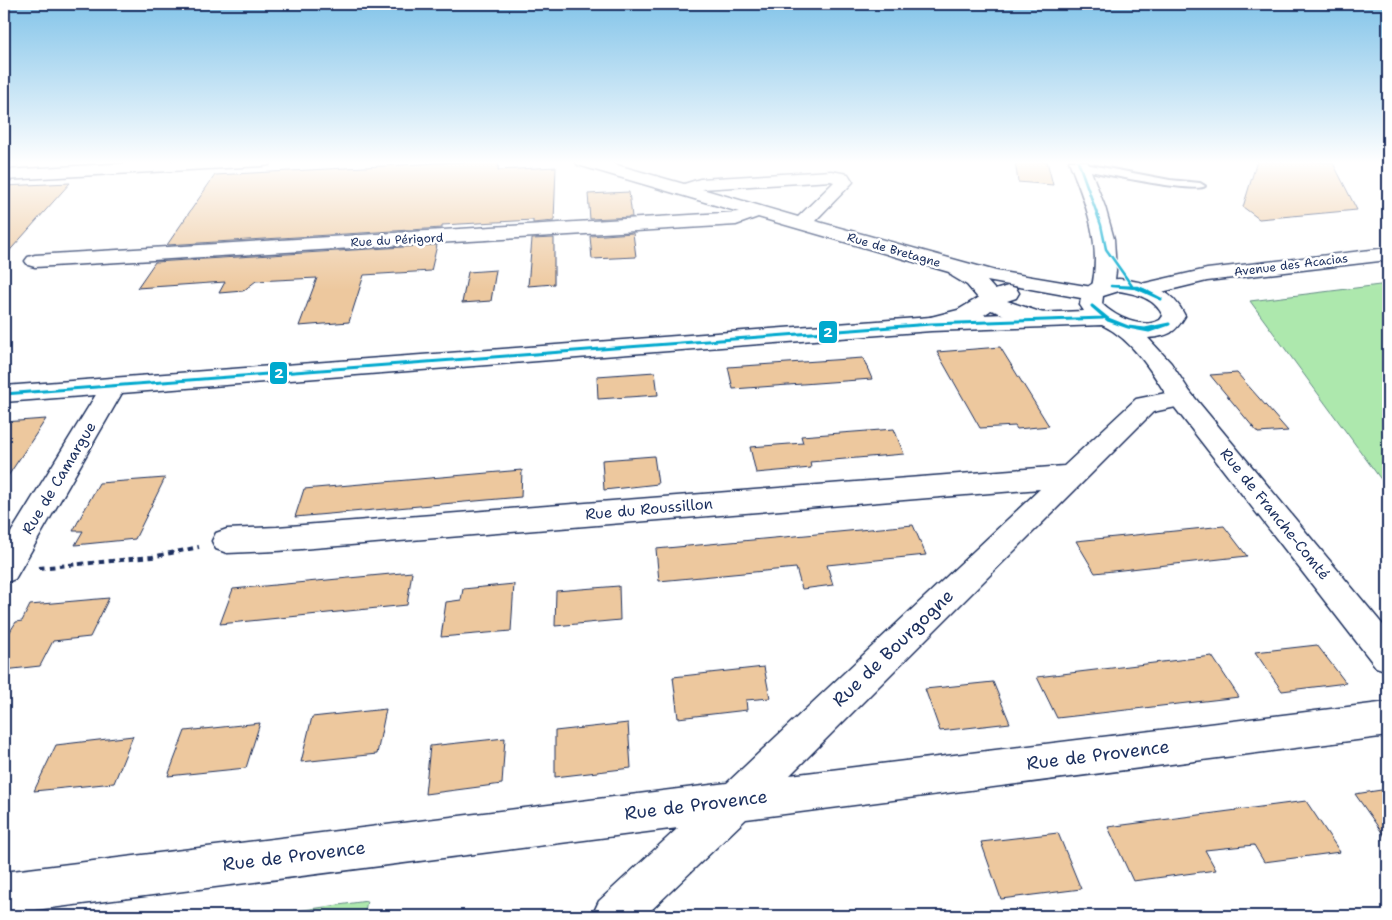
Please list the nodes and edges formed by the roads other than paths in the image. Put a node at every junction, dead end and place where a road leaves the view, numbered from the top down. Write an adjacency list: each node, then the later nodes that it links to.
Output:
1 (733, 204): 4 (street, Rue de Bretagne)
2 (822, 204): 5 (street)
3 (1093, 204): 6 (street)
4 (758, 211): 5 (street, Rue de Bretagne); 8 (street, Rue du Périgord)
5 (802, 223): 9 (street, Rue de Bretagne)
6 (1106, 249): 12 (street); 13 (street)
7 (1388, 254): 10 (street, Avenue des Acacias)
8 (35, 261)
9 (934, 262): 11 (street, Rue de Bretagne); 14 (street)
10 (1195, 278): 12 (street, Avenue des Acacias); 15 (street)
11 (1043, 286): 13 (street, Rue de Bretagne); 14 (street)
12 (1138, 288): 13 (street, Rue de Bretagne); 15 (street)
13 (1097, 290): 17 (street, Rue de Franche-Comté)
14 (991, 299): 16 (street); 18 (street)
15 (1172, 309): 19 (street)
16 (1038, 319): 17 (street); 18 (street)
17 (1113, 322): 19 (street); 20 (street, Rue de Franche-Comté)
18 (931, 324): 21 (street)
19 (1158, 329): 20 (street, Rue de Franche-Comté)
20 (1173, 384): 23 (street, Rue de Bourgogne); 26 (street, Rue de Franche-Comté)
21 (114, 386): 22 (street); 25 (street, Rue de Camargue)
22 (4, 394)
23 (1071, 476): 24 (street, Rue du Roussillon); 28 (street, Rue de Bourgogne)
24 (227, 541)
25 (4, 570)
26 (1388, 656)
27 (1388, 719): 28 (street, Rue de Provence)
28 (738, 800): 29 (street, Rue de Provence); 30 (street, Rue de Bourgogne)
29 (4, 893)
30 (614, 916)

